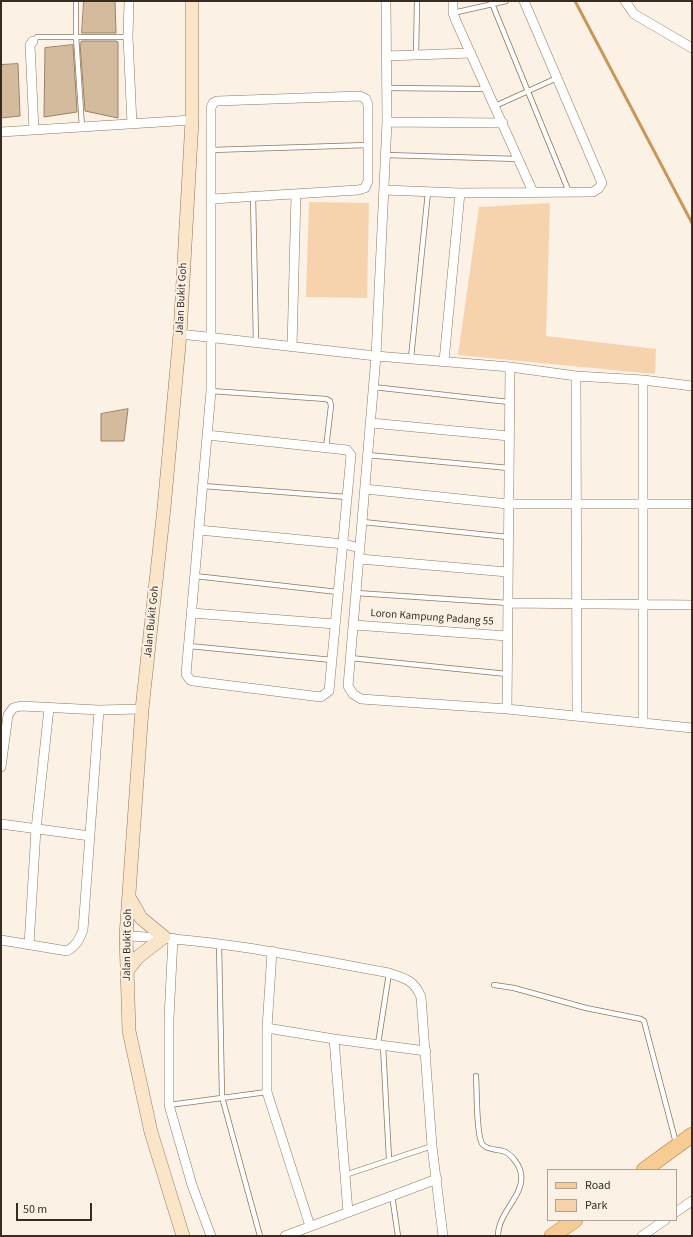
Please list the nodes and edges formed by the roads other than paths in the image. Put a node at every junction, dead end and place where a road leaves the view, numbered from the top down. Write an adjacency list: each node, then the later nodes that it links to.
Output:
1 (76, 1): 12 (lane)
2 (129, 1): 13 (street)
3 (192, 1): 24 (main road, Jalan Bukit Goh)
4 (386, 1): 18 (street)
5 (416, 1): 17 (lane)
6 (453, 1): 11 (street)
7 (506, 1): 10 (lane)
8 (524, 1): 19 (street)
9 (625, 1): 15 (street)
10 (491, 3): 11 (lane); 22 (lane)
11 (453, 13): 16 (street)
12 (76, 36): 13 (lane); 14 (lane); 28 (lane)
13 (128, 37): 27 (street)
14 (33, 41): 29 (street)
15 (692, 48)
16 (471, 53): 17 (street); 21 (street)
17 (416, 55): 18 (street)
18 (387, 56): 20 (street)
19 (558, 78): 22 (lane); 38 (street)
20 (387, 88): 21 (lane); 25 (street)
21 (486, 89): 23 (street)
22 (527, 91): 23 (lane); 38 (lane)
23 (495, 106): 26 (street)
24 (192, 120): 27 (street); 43 (main road, Jalan Bukit Goh)
25 (387, 122): 26 (street); 33 (street)
26 (503, 123): 34 (street)
27 (132, 124): 28 (street)
28 (82, 127): 29 (street)
29 (34, 130): 30 (street)
30 (1, 132)
31 (368, 145): 32 (lane); 32 (street); 40 (street)
32 (211, 150): 42 (street)
33 (386, 155): 34 (lane); 35 (street)
34 (518, 159): 37 (street)
35 (385, 190): 36 (street); 47 (street)
36 (428, 192): 39 (street); 48 (lane)
37 (533, 192): 38 (street); 39 (street)
38 (569, 192)
39 (460, 193): 49 (street)
40 (296, 194): 41 (street); 46 (street)
41 (253, 196): 42 (street); 45 (lane)
42 (212, 199): 44 (street)
43 (180, 334): 44 (street); 93 (main road, Jalan Bukit Goh)
44 (210, 338): 45 (street); 55 (street)
45 (256, 342): 46 (street)
46 (292, 347): 47 (street)
47 (376, 356): 48 (street); 54 (street)
48 (411, 358): 49 (street)
49 (444, 361): 50 (street)
50 (510, 367): 51 (street); 56 (street)
51 (576, 376): 52 (street); 67 (street)
52 (644, 380): 53 (street); 68 (street)
53 (692, 386)
54 (373, 387): 56 (lane); 57 (street)
55 (211, 391): 58 (street); 60 (lane)
56 (509, 402): 59 (street)
57 (371, 423): 59 (street); 61 (street)
58 (207, 435): 60 (street); 63 (street)
59 (509, 436): 62 (street)
60 (326, 448): 65 (street)
61 (367, 455): 62 (lane); 64 (street)
62 (509, 468): 66 (street)
63 (203, 486): 65 (lane); 71 (street)
64 (365, 489): 66 (street); 70 (street)
65 (347, 497): 73 (street)
66 (508, 504): 67 (street); 72 (street)
67 (577, 504): 68 (street); 81 (street)
68 (645, 504): 69 (street); 83 (street)
69 (692, 504)
70 (363, 522): 72 (lane); 74 (street)
71 (199, 530): 73 (street); 77 (street)
72 (508, 537): 76 (street)
73 (344, 544): 74 (street); 78 (street)
74 (360, 548): 75 (street)
75 (360, 558): 76 (street); 79 (street)
76 (507, 572): 80 (street)
77 (195, 576): 78 (lane); 84 (street)
78 (338, 592): 85 (street)
79 (356, 593): 80 (lane); 86 (street)
80 (508, 603): 81 (street); 87 (street)
81 (576, 605): 83 (street); 96 (street)
82 (692, 605): 83 (street)
83 (643, 606): 97 (street)
84 (192, 613): 85 (street); 88 (street)
85 (335, 624): 90 (street)
86 (354, 625): 87 (street, Loron Kampung Padang 55); 89 (street)
87 (507, 636): 91 (street)
88 (189, 646): 90 (lane); 90 (street)
89 (350, 658): 91 (lane); 94 (street)
90 (332, 660)
91 (507, 674): 94 (street)
92 (48, 708): 95 (street); 99 (street); 101 (street)
93 (142, 709): 95 (street); 103 (main road, Jalan Bukit Goh)
94 (507, 709): 96 (street)
95 (99, 710): 102 (street)
96 (577, 716): 97 (street)
97 (643, 722): 98 (street)
98 (692, 728)
99 (1, 767)
100 (1, 824): 101 (street)
101 (36, 829): 102 (street); 108 (street)
102 (90, 836): 108 (street)
103 (129, 897): 104 (main road, Jalan Bukit Goh); 105 (main road)
104 (126, 936): 105 (street); 110 (main road, Jalan Bukit Goh)
105 (168, 937): 107 (street); 110 (main road); 120 (street)
106 (1, 940): 108 (street)
107 (218, 943): 109 (street); 119 (lane)
108 (29, 945)
109 (272, 951): 111 (street); 113 (street)
110 (127, 971): 135 (main road, Jalan Bukit Goh)
111 (390, 973): 115 (lane); 116 (street)
112 (494, 985): 123 (lane)
113 (267, 1028): 114 (street); 118 (street)
114 (334, 1039): 115 (street); 126 (street)
115 (380, 1045): 116 (street); 124 (lane)
116 (426, 1051): 122 (street)
117 (476, 1076): 141 (lane)
118 (267, 1092): 119 (lane); 134 (street)
119 (222, 1097): 120 (lane); 137 (lane)
120 (169, 1105): 136 (street)
121 (692, 1135): 123 (main road)
122 (432, 1146): 124 (lane); 127 (street)
123 (677, 1146): 125 (main road)
124 (389, 1159): 126 (lane)
125 (645, 1169)
126 (345, 1175): 131 (street)
127 (436, 1179): 128 (street); 140 (street)
128 (392, 1195): 131 (street); 139 (lane)
129 (692, 1201): 130 (street)
130 (677, 1211)
131 (348, 1212): 134 (street)
132 (573, 1221): 142 (main road)
133 (664, 1221): 143 (street)
134 (310, 1226): 138 (street)
135 (183, 1236)
136 (211, 1236)
137 (260, 1236)
138 (285, 1236)
139 (398, 1236)
140 (443, 1236)
141 (498, 1236)
142 (552, 1236)
143 (642, 1236)

